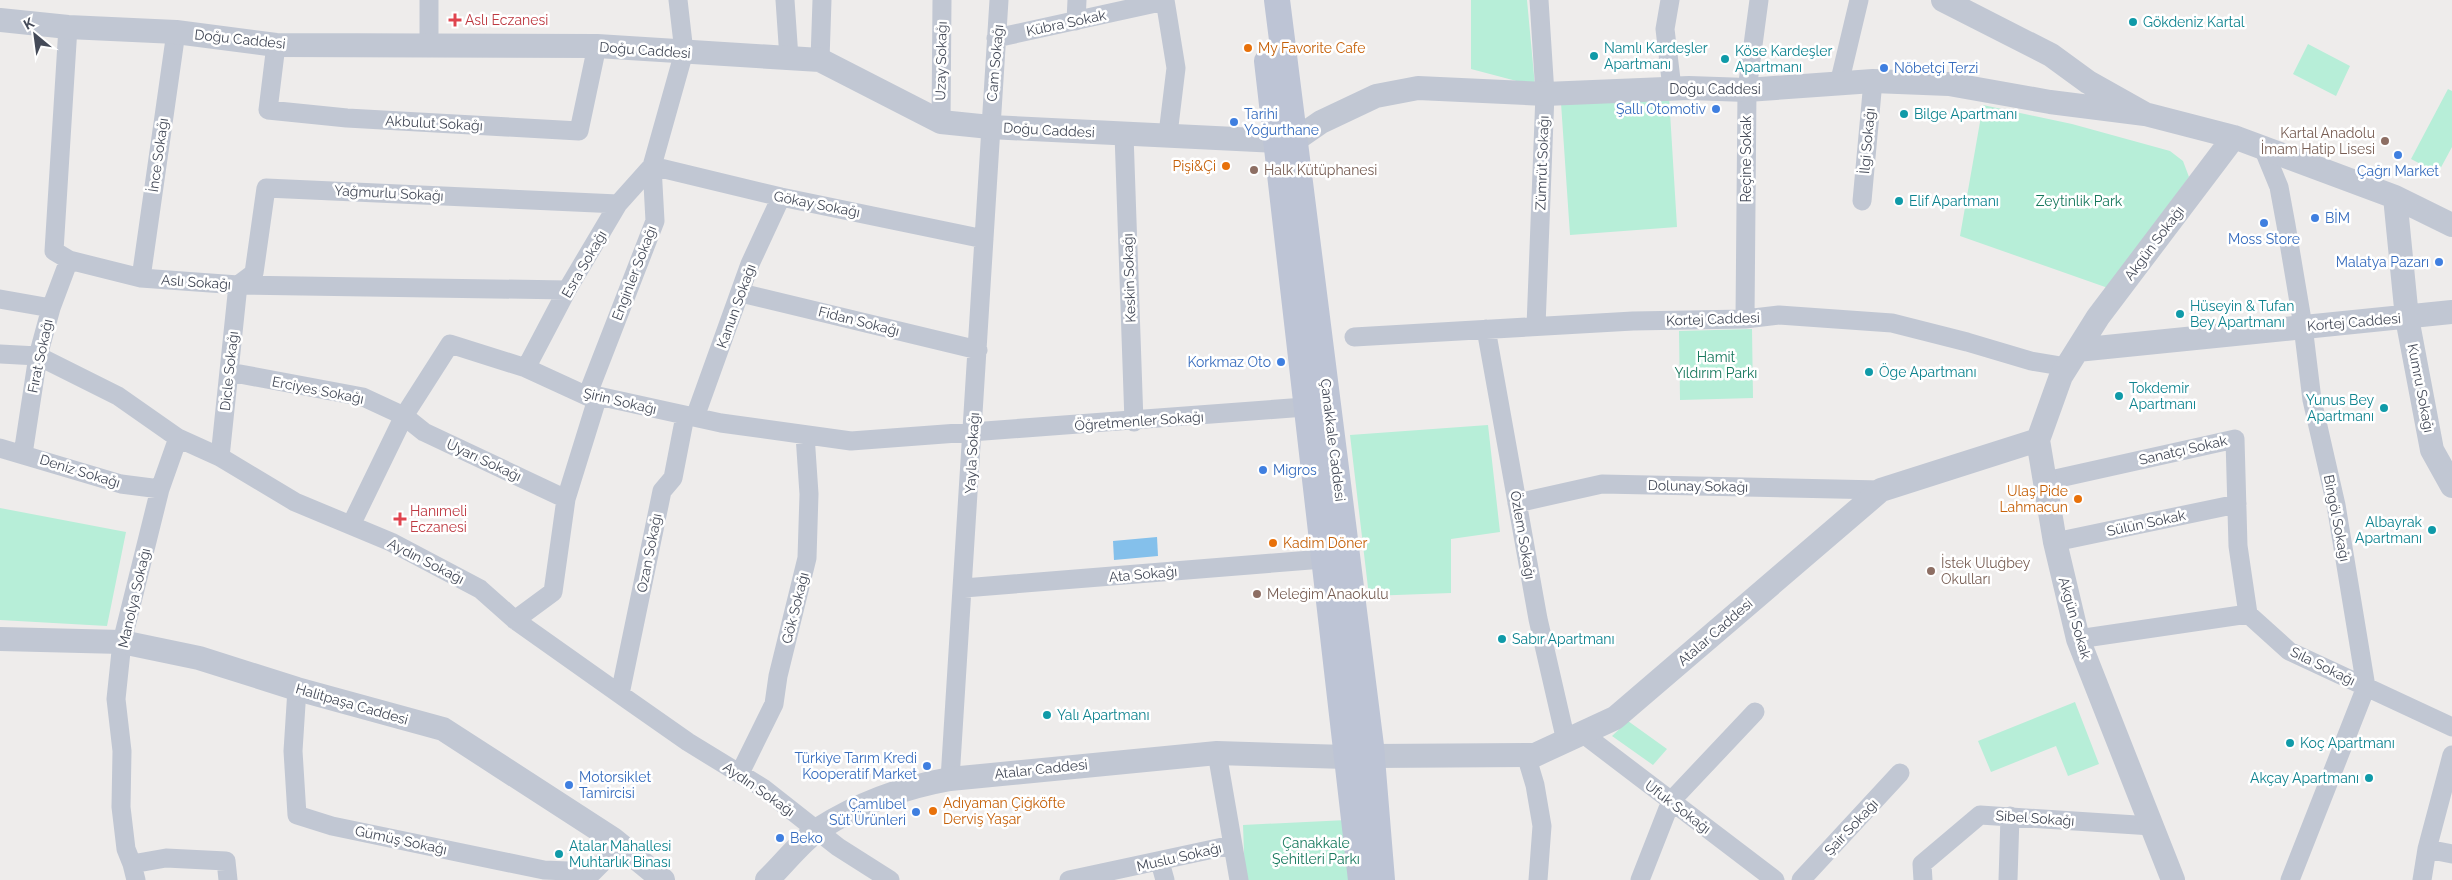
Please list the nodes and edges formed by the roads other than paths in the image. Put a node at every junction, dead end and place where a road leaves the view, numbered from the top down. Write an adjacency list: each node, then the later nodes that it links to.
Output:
1 (429, 0): 23 (street)
2 (678, 0): 24 (street, Enginler Sokağı)
3 (785, 0): 25 (street)
4 (822, 0): 26 (street)
5 (942, 0): 35 (street, Uzay Sokağı)
6 (999, 0): 20 (street, Cam Sokağı)
7 (1077, 0): 17 (street)
8 (1261, 0): 40 (main road, Çanakkale Caddesi)
9 (1277, 0): 40 (main road, Çanakkale Caddesi)
10 (1540, 0): 32 (street, Zümrüt Sokağı)
11 (1670, 0): 30 (street)
12 (1759, 0): 31 (street, Reçine Sokak)
13 (1859, 0): 29 (street)
14 (1943, 0): 28 (street)
15 (1165, 1): 17 (street, Kübra Sokak); 38 (street)
16 (0, 20): 18 (street, Doğu Caddesi)
17 (1076, 22): 20 (street, Kübra Sokak)
18 (68, 26): 19 (street, Doğu Caddesi); 49 (street)
19 (176, 32): 21 (street, Doğu Caddesi); 50 (street, İnce Sokağı)
20 (996, 38): 36 (street, Cam Sokağı)
21 (276, 45): 22 (street, Akbulut Sokağı); 23 (street, Doğu Caddesi)
22 (597, 46): 23 (street, Doğu Caddesi); 24 (street, Doğu Caddesi)
23 (429, 47)
24 (684, 52): 25 (street, Doğu Caddesi); 42 (street, Enginler Sokağı)
25 (789, 58): 26 (street, Doğu Caddesi)
26 (820, 60): 35 (street, Doğu Caddesi)
27 (1872, 82): 29 (street, Doğu Caddesi); 33 (street, Doğu Caddesi); 45 (street, İlgi Sokağı)
28 (2088, 82): 33 (street); 34 (street)
29 (1839, 84): 31 (street, Doğu Caddesi)
30 (1672, 88): 31 (street, Doğu Caddesi); 32 (street, Doğu Caddesi)
31 (1747, 90): 58 (street, Reçine Sokak)
32 (1545, 94): 40 (street, Doğu Caddesi); 59 (street, Zümrüt Sokağı)
33 (2050, 102): 34 (street, Doğu Caddesi)
34 (2145, 114): 39 (street)
35 (940, 122): 36 (street, Doğu Caddesi)
36 (990, 127): 37 (street, Doğu Caddesi); 48 (street, Yayla Sokağı)
37 (1124, 134): 38 (street, Doğu Caddesi); 73 (street, Keskin Sokağı)
38 (1168, 134): 40 (street, Doğu Caddesi)
39 (2234, 137): 41 (street); 66 (street, Akgün Sokağı)
40 (1285, 141): 70 (main road, Çanakkale Caddesi); 106 (main road, Çanakkale Caddesi)
41 (2263, 148): 44 (street); 60 (street, Bingöl Sokağı)
42 (652, 166): 43 (street, Gökay Sokağı); 46 (street, Esra Sokağı); 69 (street, Enginler Sokağı)
43 (781, 197): 48 (street, Gökay Sokağı); 53 (street, Kanun Sokağı)
44 (2395, 197): 47 (street); 57 (street, Kumru Sokağı)
45 (1862, 201)
46 (618, 204): 51 (street, Yağmurlu Sokağı); 52 (street, Esra Sokağı)
47 (2452, 225)
48 (984, 239): 63 (street, Yayla Sokağı)
49 (69, 260): 50 (street, Aslı Sokağı); 55 (street, Fırat Sokağı)
50 (141, 278): 51 (street, Aslı Sokağı)
51 (238, 285): 52 (street, Aslı Sokağı); 68 (street, Dicle Sokağı)
52 (567, 290): 67 (street, Esra Sokağı)
53 (741, 293): 63 (street, Fidan Sokağı); 72 (street, Kanun Sokağı)
54 (0, 299): 55 (street)
55 (50, 308): 65 (street, Fırat Sokağı)
56 (2452, 312): 57 (street, Kortej Caddesi)
57 (2407, 318): 60 (street, Kortej Caddesi); 82 (street, Kumru Sokağı)
58 (1745, 319): 59 (street, Kortej Caddesi); 66 (street, Kortej Caddesi)
59 (1536, 326): 61 (street, Kortej Caddesi)
60 (2303, 326): 66 (street, Kortej Caddesi); 97 (street, Bingöl Sokağı)
61 (1486, 329): 62 (street, Kortej Caddesi); 86 (street, Özlem Sokağı)
62 (1354, 337)
63 (978, 350): 74 (street, Yayla Sokağı)
64 (0, 354): 65 (street, Aydın Sokağı)
65 (38, 356): 76 (street, Aydın Sokağı); 79 (street, Fırat Sokağı)
66 (2072, 358): 77 (street)
67 (526, 368): 69 (street, Şirin Sokağı); 71 (street, Şirin Sokağı)
68 (229, 372): 71 (street, Erciyes Sokağı); 80 (street, Dicle Sokağı)
69 (593, 396): 72 (street, Şirin Sokağı); 85 (street, Enginler Sokağı)
70 (1305, 408): 73 (street, Öğretmenler Sokağı); 90 (main road, Çanakkale Caddesi)
71 (404, 416): 85 (street, Uyarı Sokağı); 88 (street, Şirin Sokağı)
72 (690, 417): 75 (street, Şirin Sokağı); 99 (street, Ozan Sokağı)
73 (1134, 422): 74 (street, Öğretmenler Sokağı)
74 (973, 434): 75 (street, Şirin Sokağı); 91 (street, Yayla Sokağı)
75 (805, 435): 108 (street, Gök Sokağı)
76 (178, 438): 80 (street, Aydın Sokağı); 83 (street, Manolya Sokağı)
77 (2038, 440): 81 (street, Akgün Sokak); 84 (street, Atalar Caddesi)
78 (0, 448): 79 (street, Deniz Sokağı)
79 (23, 454): 83 (street, Deniz Sokağı)
80 (220, 457): 88 (street, Aydın Sokağı)
81 (2046, 481): 87 (street, Sanatçı Sokak); 89 (street, Akgün Sokak)
82 (2452, 486)
83 (160, 490): 96 (street, Manolya Sokağı)
84 (1881, 490): 86 (street, Dolunay Sokağı); 102 (street, Atalar Caddesi)
85 (566, 500): 93 (street, Enginler Sokağı)
86 (1517, 504): 102 (street, Özlem Sokağı)
87 (2236, 504): 89 (street, Sülün Sokak); 92 (street, Sanatçı Sokak)
88 (351, 525): 93 (street, Aydın Sokağı)
89 (2055, 542): 95 (street, Akgün Sokak)
90 (1323, 559): 91 (street, Ata Sokağı); 107 (main road, Çanakkale Caddesi)
91 (964, 588): 110 (street, Yayla Sokağı)
92 (2248, 614): 95 (street); 97 (street, Sıla Sokağı)
93 (515, 620): 99 (street, Aydın Sokağı)
94 (0, 639): 96 (street, Halitpaşa Caddesi)
95 (2078, 639): 113 (street, Akgün Sokak)
96 (122, 642): 98 (street, Halitpaşa Caddesi); 120 (street, Manolya Sokağı)
97 (2366, 687): 101 (street, Sıla Sokağı); 136 (street)
98 (297, 689): 115 (street, Halitpaşa Caddesi); 115 (street, Gümüş Sokağı)
99 (620, 694): 108 (street, Aydın Sokağı)
100 (1755, 712): 111 (street)
101 (2452, 727)
102 (1574, 737): 104 (street, Atalar Caddesi); 111 (street, Ufuk Sokağı)
103 (1217, 753): 107 (street, Atalar Caddesi); 110 (street, Atalar Caddesi); 116 (street)
104 (1526, 755): 106 (street, Atalar Caddesi); 129 (street)
105 (2452, 755): 117 (street)
106 (1372, 756): 107 (main road); 128 (main road, Çanakkale Caddesi)
107 (1346, 757): 127 (main road, Çanakkale Caddesi)
108 (740, 773): 114 (street, Aydın Sokağı)
109 (1900, 773): 132 (street, Şair Sokağı)
110 (950, 779): 114 (street, Atalar Caddesi)
111 (1671, 801): 130 (street); 131 (street, Ufuk Sokağı)
112 (2010, 816): 113 (street, Sibel Sokağı); 133 (street, Sibel Sokağı); 134 (street)
113 (2152, 826): 135 (street, Akgün Sokak)
114 (818, 830): 123 (street, Atalar Caddesi); 124 (street, Aydın Sokağı)
115 (613, 839): 122 (street, Halitpaşa Caddesi)
116 (1232, 845): 119 (street, Muslu Sokağı); 126 (street)
117 (2427, 848): 118 (street); 137 (street)
118 (2452, 854)
119 (1162, 871): 125 (street, Muslu Sokağı)
120 (134, 872): 121 (street)
121 (228, 880)
122 (663, 880)
123 (767, 880)
124 (890, 880)
125 (1068, 880)
126 (1239, 880)
127 (1361, 880)
128 (1382, 880)
129 (1538, 880)
130 (1640, 880)
131 (1775, 880)
132 (1801, 880)
133 (1923, 880)
134 (2008, 880)
135 (2174, 880)
136 (2290, 880)
137 (2422, 880)

